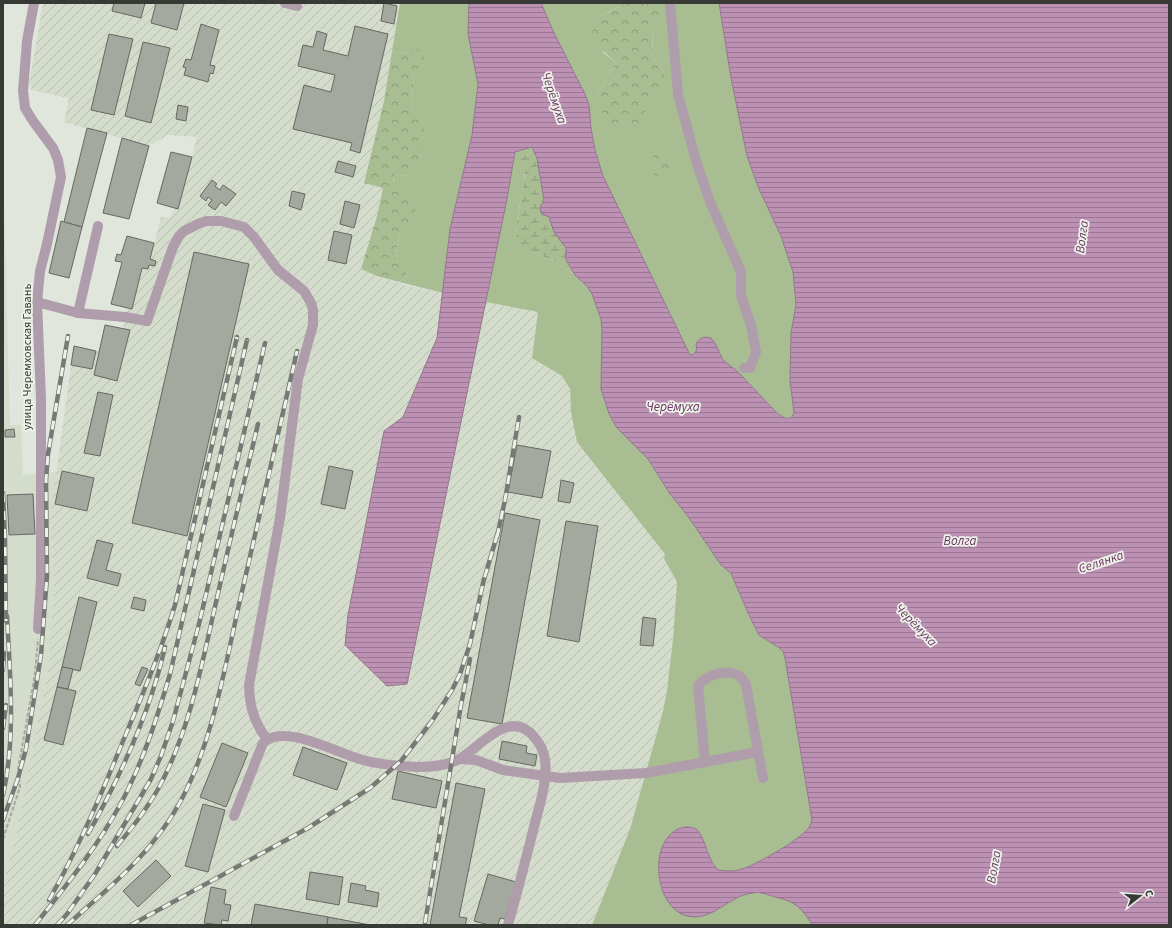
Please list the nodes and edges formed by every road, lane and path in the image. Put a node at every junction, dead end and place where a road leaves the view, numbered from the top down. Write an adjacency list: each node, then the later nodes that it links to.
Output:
1 (34, 3): 6 (street, улица Черемховская Гавань)
2 (285, 3): 4 (street)
3 (670, 3): 8 (street)
4 (297, 6)
5 (98, 226): 7 (street)
6 (37, 302): 7 (street); 9 (street, улица Черемховская Гавань)
7 (78, 313): 10 (street)
8 (744, 368)
9 (38, 628): 17 (path)
10 (267, 739): 12 (street); 16 (street)
11 (758, 752): 13 (street); 13 (street); 15 (street)
12 (460, 759): 14 (street); 14 (street)
13 (705, 762): 14 (street)
14 (544, 777): 18 (street)
15 (763, 778)
16 (234, 816)
17 (3, 839)
18 (508, 925)

